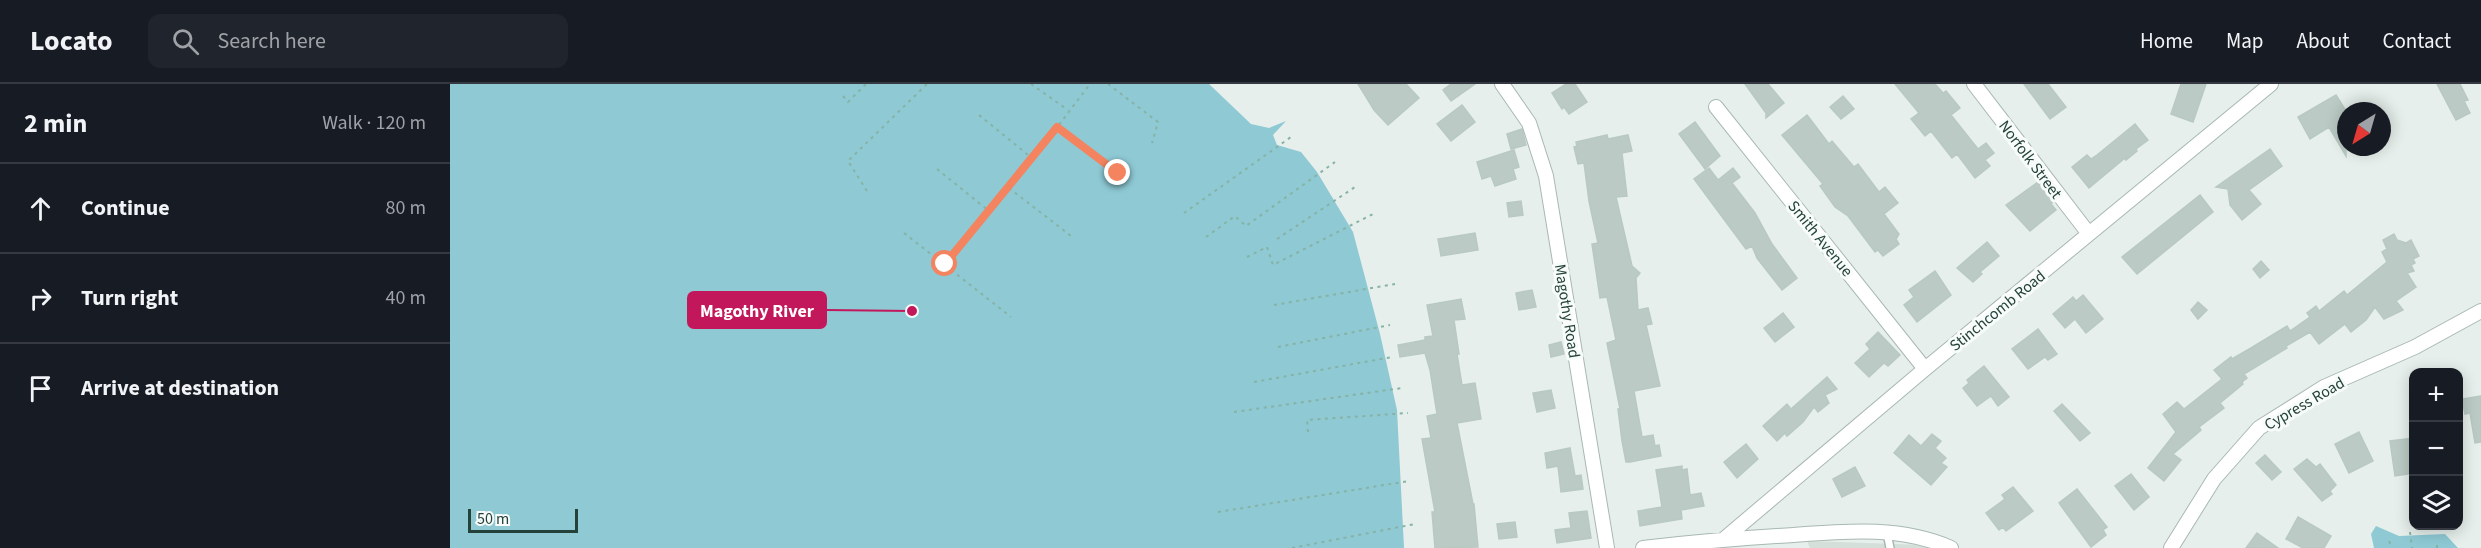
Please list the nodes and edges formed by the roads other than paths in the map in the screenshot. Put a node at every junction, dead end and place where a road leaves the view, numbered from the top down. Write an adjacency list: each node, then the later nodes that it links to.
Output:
1 (1502, 84): 10 (street, Magothy Road)
2 (1974, 84): 5 (street, Norfolk Street)
3 (2263, 86): 5 (street, Stinchcomb Road)
4 (1716, 107): 7 (street, Smith Avenue)
5 (2089, 234): 7 (street, Stinchcomb Road)
6 (2481, 311): 14 (street, Cypress Road)
7 (1925, 369): 9 (street, Stinchcomb Road)
8 (1887, 533): 9 (street); 12 (lane); 13 (street)
9 (1724, 539): 11 (street)
10 (1607, 548)
11 (1643, 548)
12 (1890, 548)
13 (1951, 548)
14 (2171, 548)

